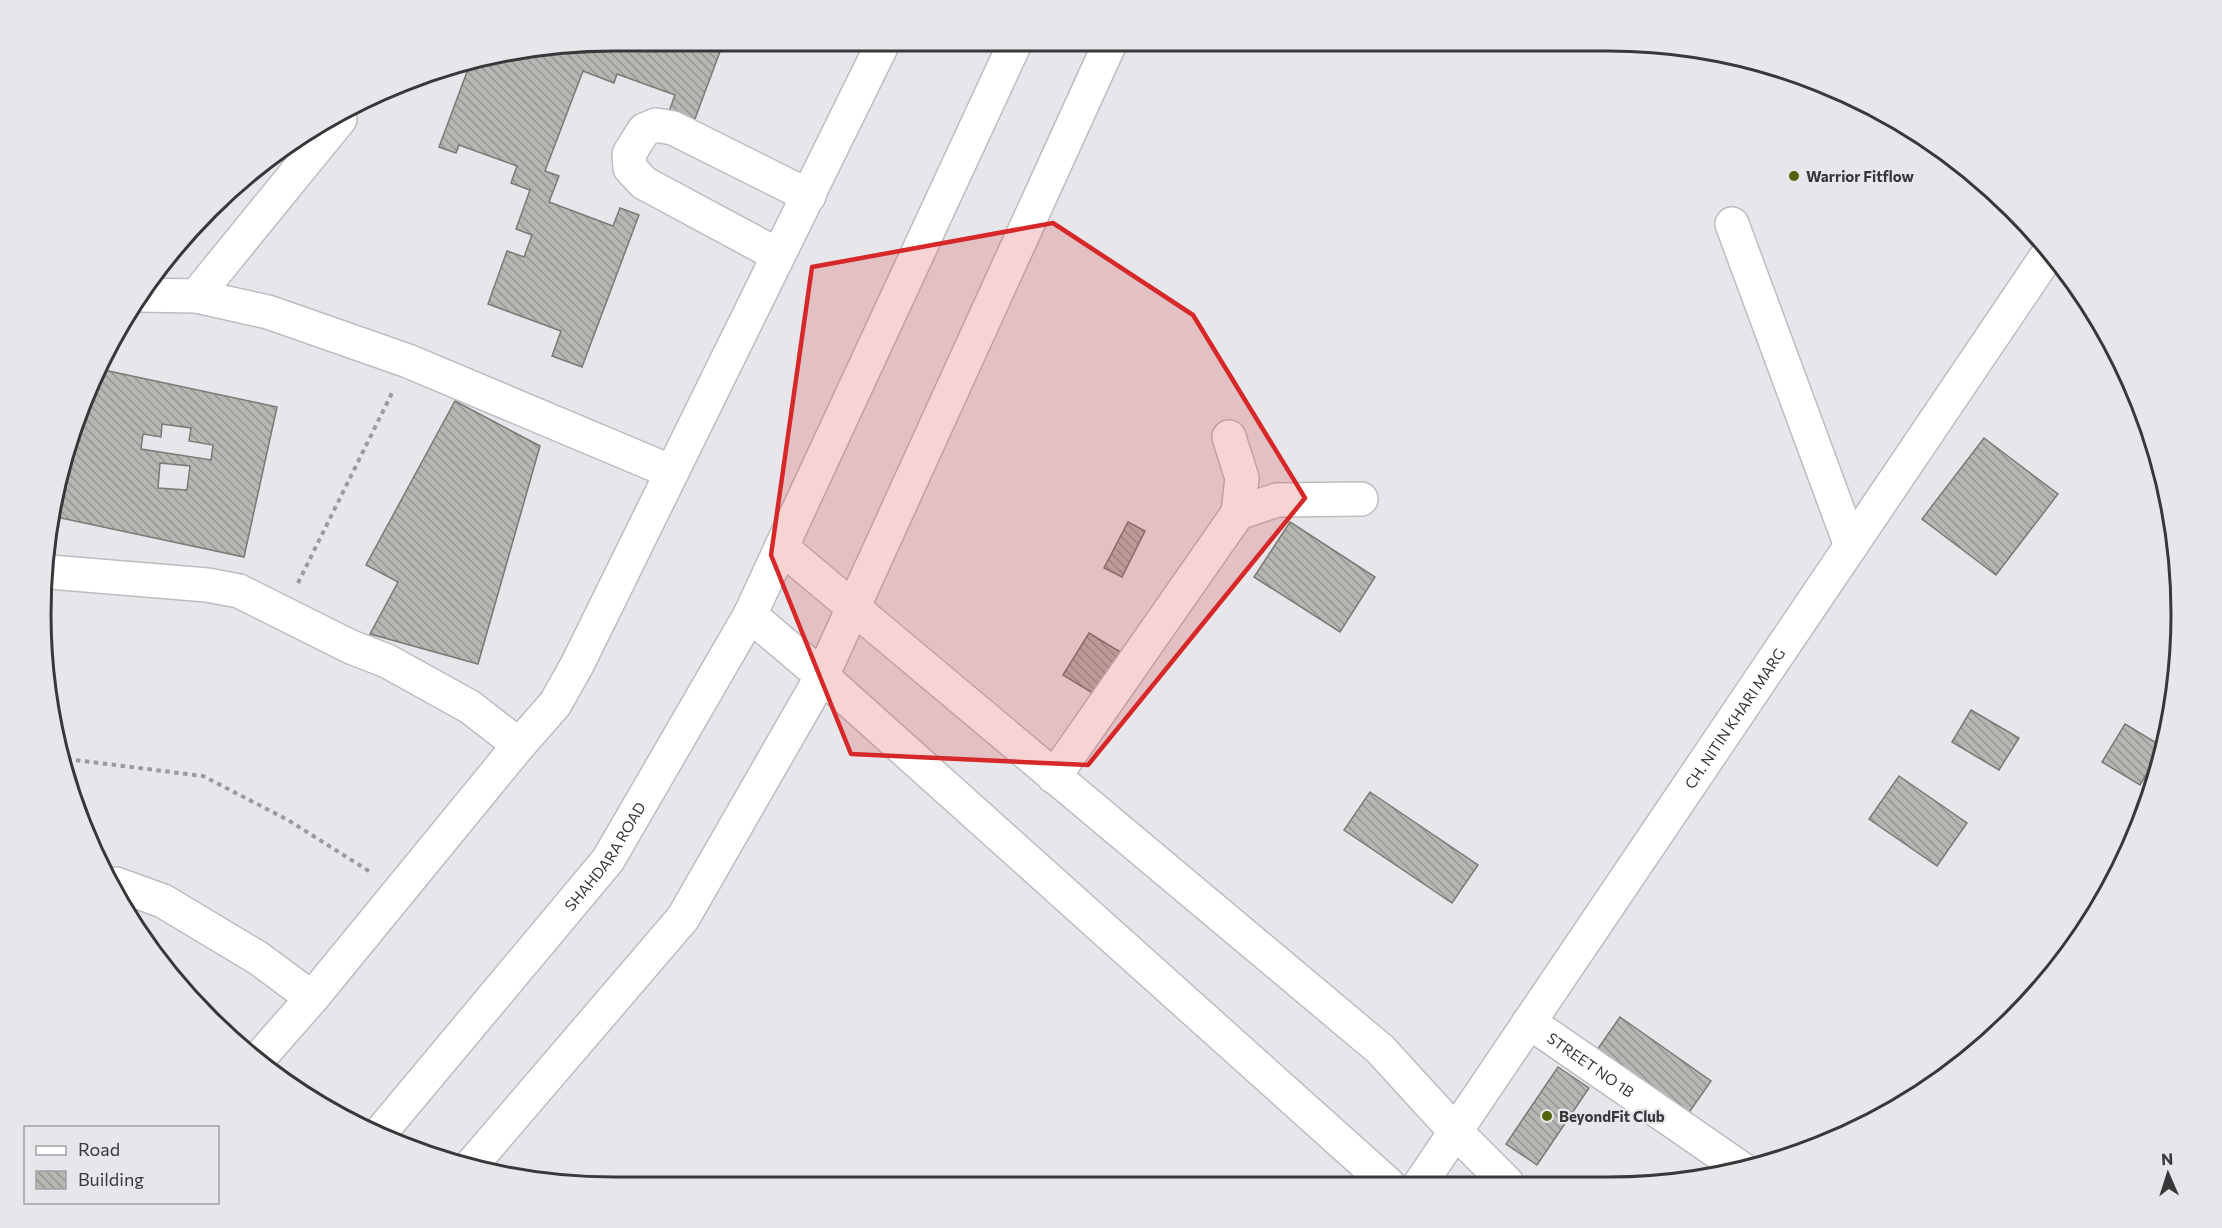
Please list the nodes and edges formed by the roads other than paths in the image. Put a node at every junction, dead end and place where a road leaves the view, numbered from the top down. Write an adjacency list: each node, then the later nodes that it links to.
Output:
1 (879, 51): 5 (street)
2 (1011, 51): 16 (street, SHAHDARA ROAD)
3 (1105, 51): 18 (street)
4 (336, 124): 10 (street)
5 (809, 196): 7 (street); 7 (street)
6 (1732, 224): 15 (street)
7 (778, 255): 12 (street)
8 (2045, 259): 15 (street, CH. NITIN KHARI MARG)
9 (150, 295): 10 (street)
10 (196, 296): 12 (street)
11 (1229, 437): 14 (street)
12 (672, 472): 21 (street)
13 (1361, 499): 14 (street)
14 (1238, 513): 22 (street)
15 (1851, 546): 25 (street, CH. NITIN KHARI MARG)
16 (781, 547): 18 (street); 19 (street, SHAHDARA ROAD)
17 (53, 572): 21 (street)
18 (853, 606): 20 (street); 22 (street)
19 (750, 615): 20 (street); 27 (street, SHAHDARA ROAD)
20 (822, 676): 29 (street); 31 (street)
21 (519, 745): 24 (street)
22 (1054, 777): 28 (street)
23 (121, 886): 24 (street)
24 (312, 998): 26 (street)
25 (1529, 1022): 28 (street, CH. NITIN KHARI MARG); 30 (street, STREET NO 1B)
26 (263, 1054)
27 (384, 1127)
28 (1455, 1131): 32 (street, CH. NITIN KHARI MARG); 33 (street)
29 (476, 1160)
30 (1733, 1163)
31 (1380, 1177)
32 (1425, 1177)
33 (1502, 1177)

